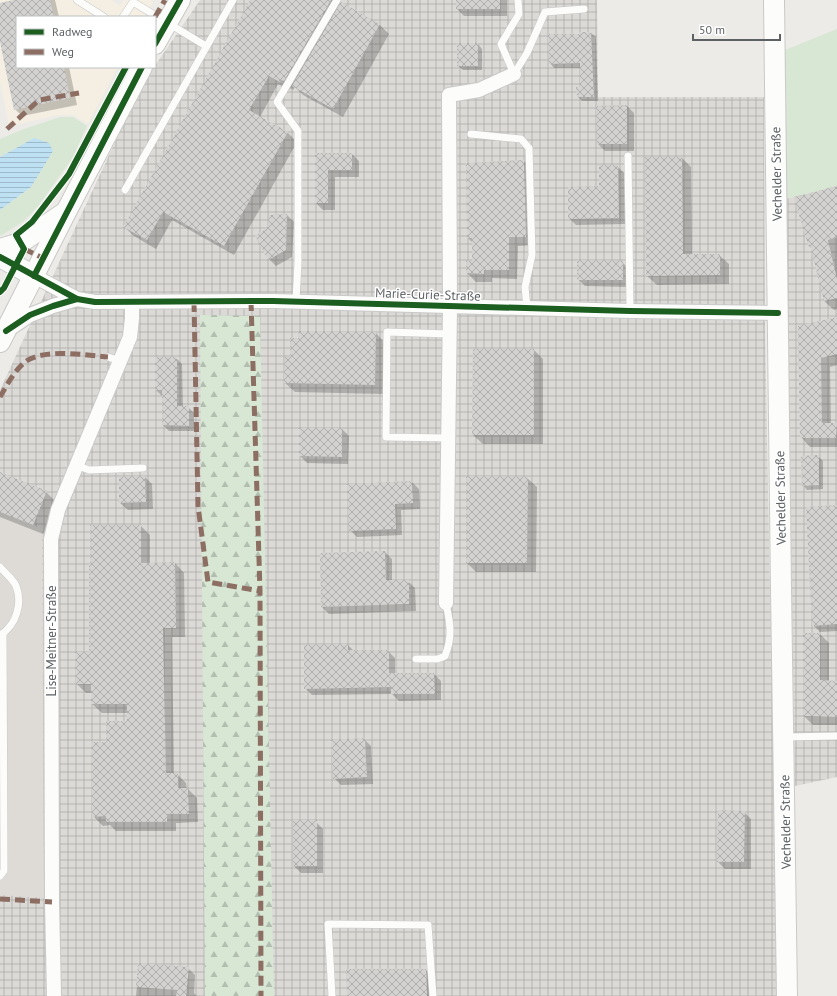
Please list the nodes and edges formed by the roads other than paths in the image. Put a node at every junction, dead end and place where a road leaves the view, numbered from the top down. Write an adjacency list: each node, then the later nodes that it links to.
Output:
1 (78, 0): 8 (lane)
2 (180, 0): 10 (main road)
3 (233, 0): 12 (lane)
4 (337, 0): 23 (lane)
5 (518, 0): 14 (lane)
6 (774, 0): 28 (main road, Vechelder Straße)
7 (584, 9): 14 (lane)
8 (102, 16)
9 (124, 16): 10 (lane)
10 (167, 22): 11 (main road); 12 (lane)
11 (156, 42)
12 (206, 46): 17 (lane)
13 (141, 68): 18 (main road)
14 (514, 74): 25 (street, Marie-Curie-Straße)
15 (471, 134): 26 (lane)
16 (628, 156): 27 (lane)
17 (125, 190)
18 (66, 212): 19 (main road); 21 (main road)
19 (0, 249)
20 (0, 257): 21 (main road)
21 (34, 276): 22 (street, Marie-Curie-Straße); 30 (main road)
22 (77, 299): 24 (street, Marie-Curie-Straße); 30 (street, Marie-Curie-Straße)
23 (296, 301): 24 (street, Marie-Curie-Straße); 25 (street, Marie-Curie-Straße)
24 (132, 302): 32 (street, Lise-Meitner-Straße)
25 (450, 306): 26 (street, Marie-Curie-Straße); 29 (street, Marie-Curie-Straße)
26 (527, 308): 27 (street, Marie-Curie-Straße)
27 (630, 311): 28 (street, Marie-Curie-Straße)
28 (778, 313): 39 (main road, Vechelder Straße)
29 (449, 334): 31 (street, Marie-Curie-Straße); 31 (lane)
30 (3, 336)
31 (448, 438): 35 (street, Marie-Curie-Straße)
32 (76, 465): 33 (lane); 41 (street, Lise-Meitner-Straße)
33 (143, 468)
34 (0, 567): 36 (lane)
35 (446, 603): 37 (lane)
36 (2, 634): 40 (lane)
37 (416, 659)
38 (837, 736): 39 (lane)
39 (784, 737): 44 (main road, Vechelder Straße)
40 (0, 876)
41 (54, 996)
42 (332, 996): 43 (lane)
43 (433, 996)
44 (787, 996)

